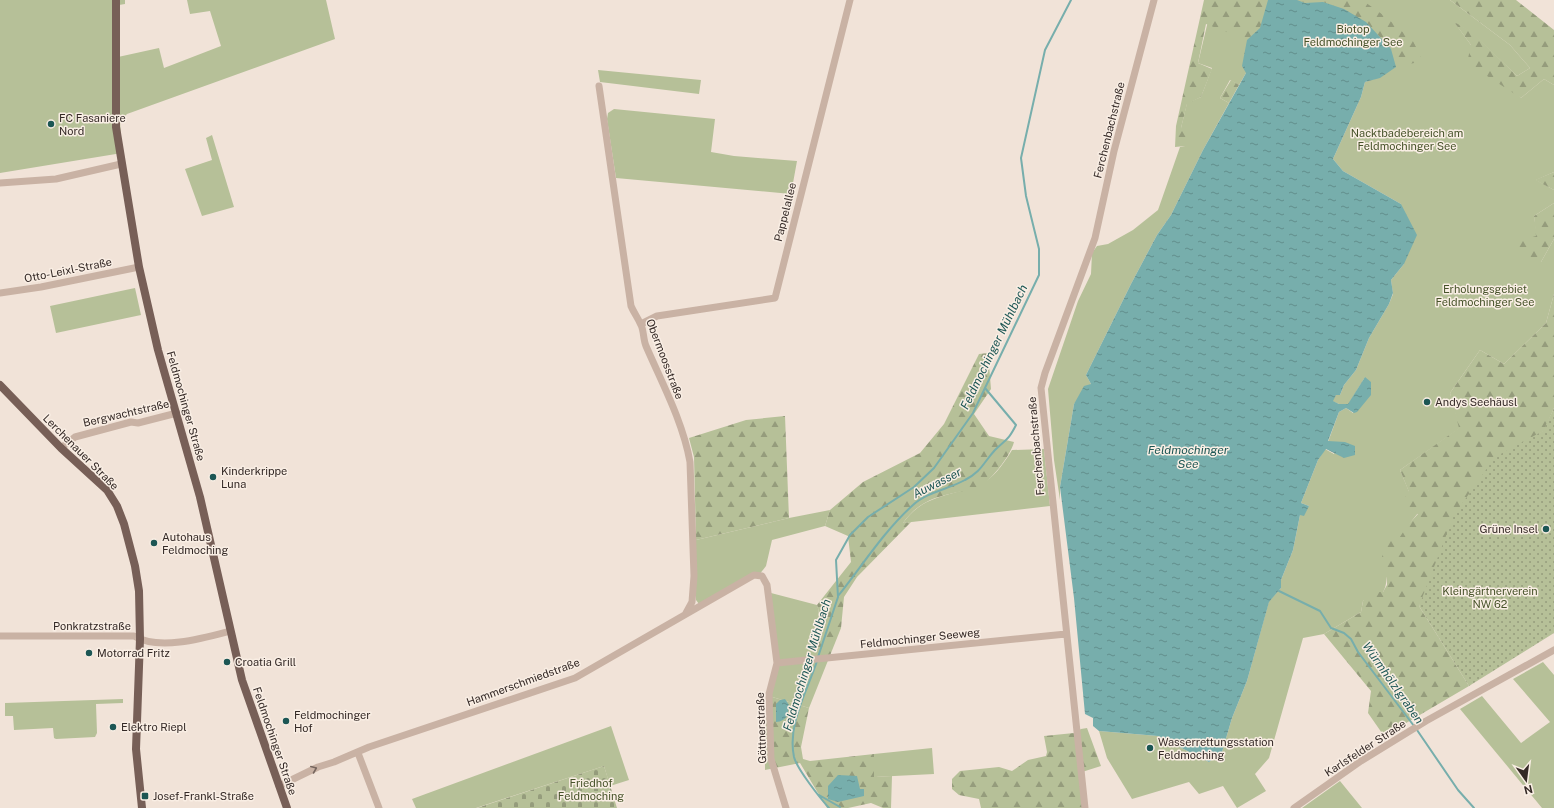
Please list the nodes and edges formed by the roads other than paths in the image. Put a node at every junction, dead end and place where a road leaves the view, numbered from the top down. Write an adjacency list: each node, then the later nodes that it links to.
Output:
1 (116, 0): 5 (main road, Feldmochinger Straße)
2 (850, 0): 9 (street, Pappelallee)
3 (1154, 0): 16 (street, Ferchenbachstraße)
4 (599, 86): 9 (street, Obermoosstraße)
5 (121, 164): 6 (street); 7 (main road, Feldmochinger Straße)
6 (0, 183)
7 (139, 267): 8 (street, Otto-Leixl-Straße); 11 (main road, Feldmochinger Straße)
8 (0, 292)
9 (641, 324): 14 (street, Obermoosstraße)
10 (0, 385): 12 (main road, Lerchenauer Straße)
11 (177, 413): 12 (street, Bergwachtstraße); 15 (main road, Feldmochinger Straße)
12 (61, 448): 18 (main road, Lerchenauer Straße)
13 (762, 576): 14 (street, Hammerschmiedstraße); 20 (street, Göttnerstraße)
14 (684, 615): 21 (street, Hammerschmiedstraße)
15 (230, 631): 18 (street, Ponkratzstraße); 22 (main road, Feldmochinger Straße)
16 (1066, 634): 20 (street, Feldmochinger Seeweg); 27 (street, Ferchenbachstraße)
17 (0, 636): 18 (street, Ponkratzstraße)
18 (140, 639): 23 (main road, Lerchenauer Straße)
19 (1554, 650): 28 (street, Karlsfelder Straße)
20 (777, 663): 26 (street, Göttnerstraße)
21 (358, 752): 22 (street, Hammerschmiedstraße, one-way to 21); 25 (street)
22 (279, 786): 24 (main road, Feldmochinger Straße)
23 (142, 808)
24 (287, 808)
25 (379, 808)
26 (786, 808)
27 (1085, 808)
28 (1294, 808)

